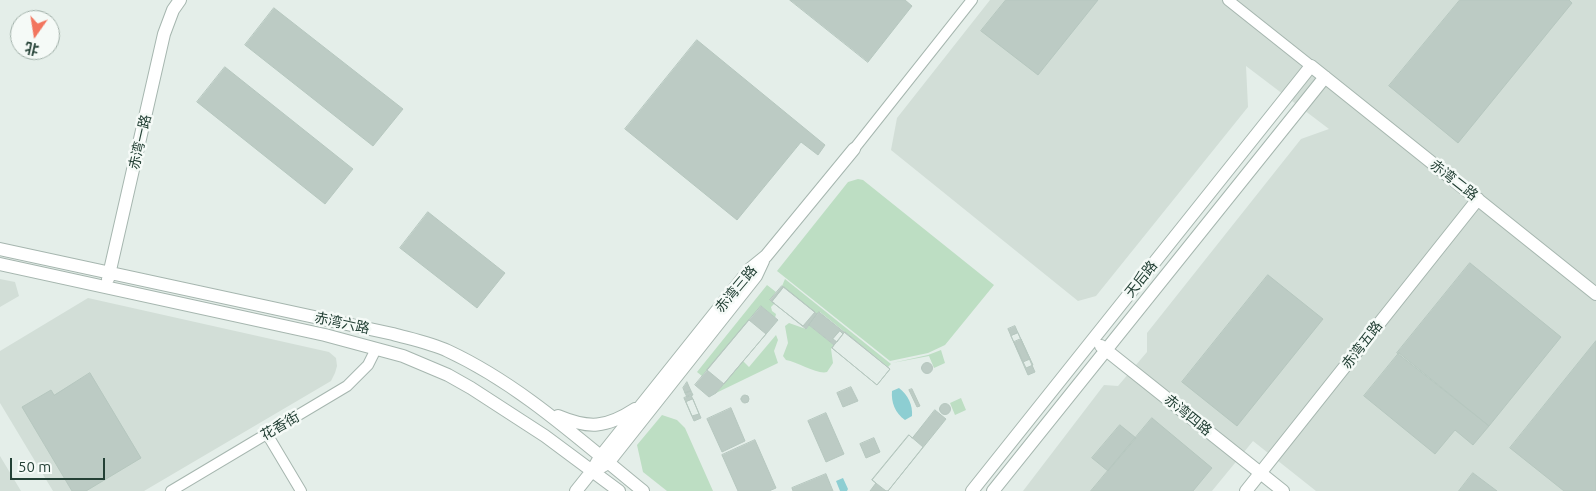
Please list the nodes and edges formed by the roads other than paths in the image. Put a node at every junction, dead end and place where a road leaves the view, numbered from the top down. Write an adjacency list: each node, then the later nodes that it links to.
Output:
1 (180, 0): 11 (street, 赤湾一路)
2 (972, 0): 6 (street)
3 (1228, 0): 4 (street)
4 (1310, 66): 5 (street, 赤湾二路); 14 (street, 天后路)
5 (1325, 78): 7 (street, 赤湾二路); 16 (street, 天后路)
6 (854, 149): 9 (street)
7 (1478, 199): 13 (street, 赤湾二路); 22 (street, 赤湾五路)
8 (0, 249): 11 (street, 赤湾六路)
9 (766, 256): 17 (street, 赤湾三路); 20 (street, 赤湾三路)
10 (0, 264): 12 (street, 赤湾六路)
11 (110, 272): 12 (street, 赤湾一路); 18 (street, 赤湾六路)
12 (107, 286): 15 (street, 赤湾六路)
13 (1596, 294)
14 (1093, 340): 16 (street, 赤湾四路); 28 (street, 天后路)
15 (376, 349): 19 (street, 花香街); 21 (street, 赤湾六路)
16 (1106, 350): 22 (street, 赤湾四路); 29 (street, 天后路)
17 (643, 404): 18 (street); 20 (street, 赤湾三路)
18 (549, 413): 20 (street, 赤湾六路)
19 (267, 434): 23 (street, 花香街); 24 (street)
20 (604, 460): 21 (street, 赤湾三路); 27 (street, 赤湾六路)
21 (592, 471): 25 (street, 赤湾三路); 26 (street, 赤湾六路)
22 (1260, 473): 30 (street, 赤湾五路); 31 (street, 赤湾四路)
23 (171, 491)
24 (301, 491)
25 (576, 491)
26 (619, 491)
27 (643, 491)
28 (972, 491)
29 (993, 491)
30 (1246, 491)
31 (1283, 491)

